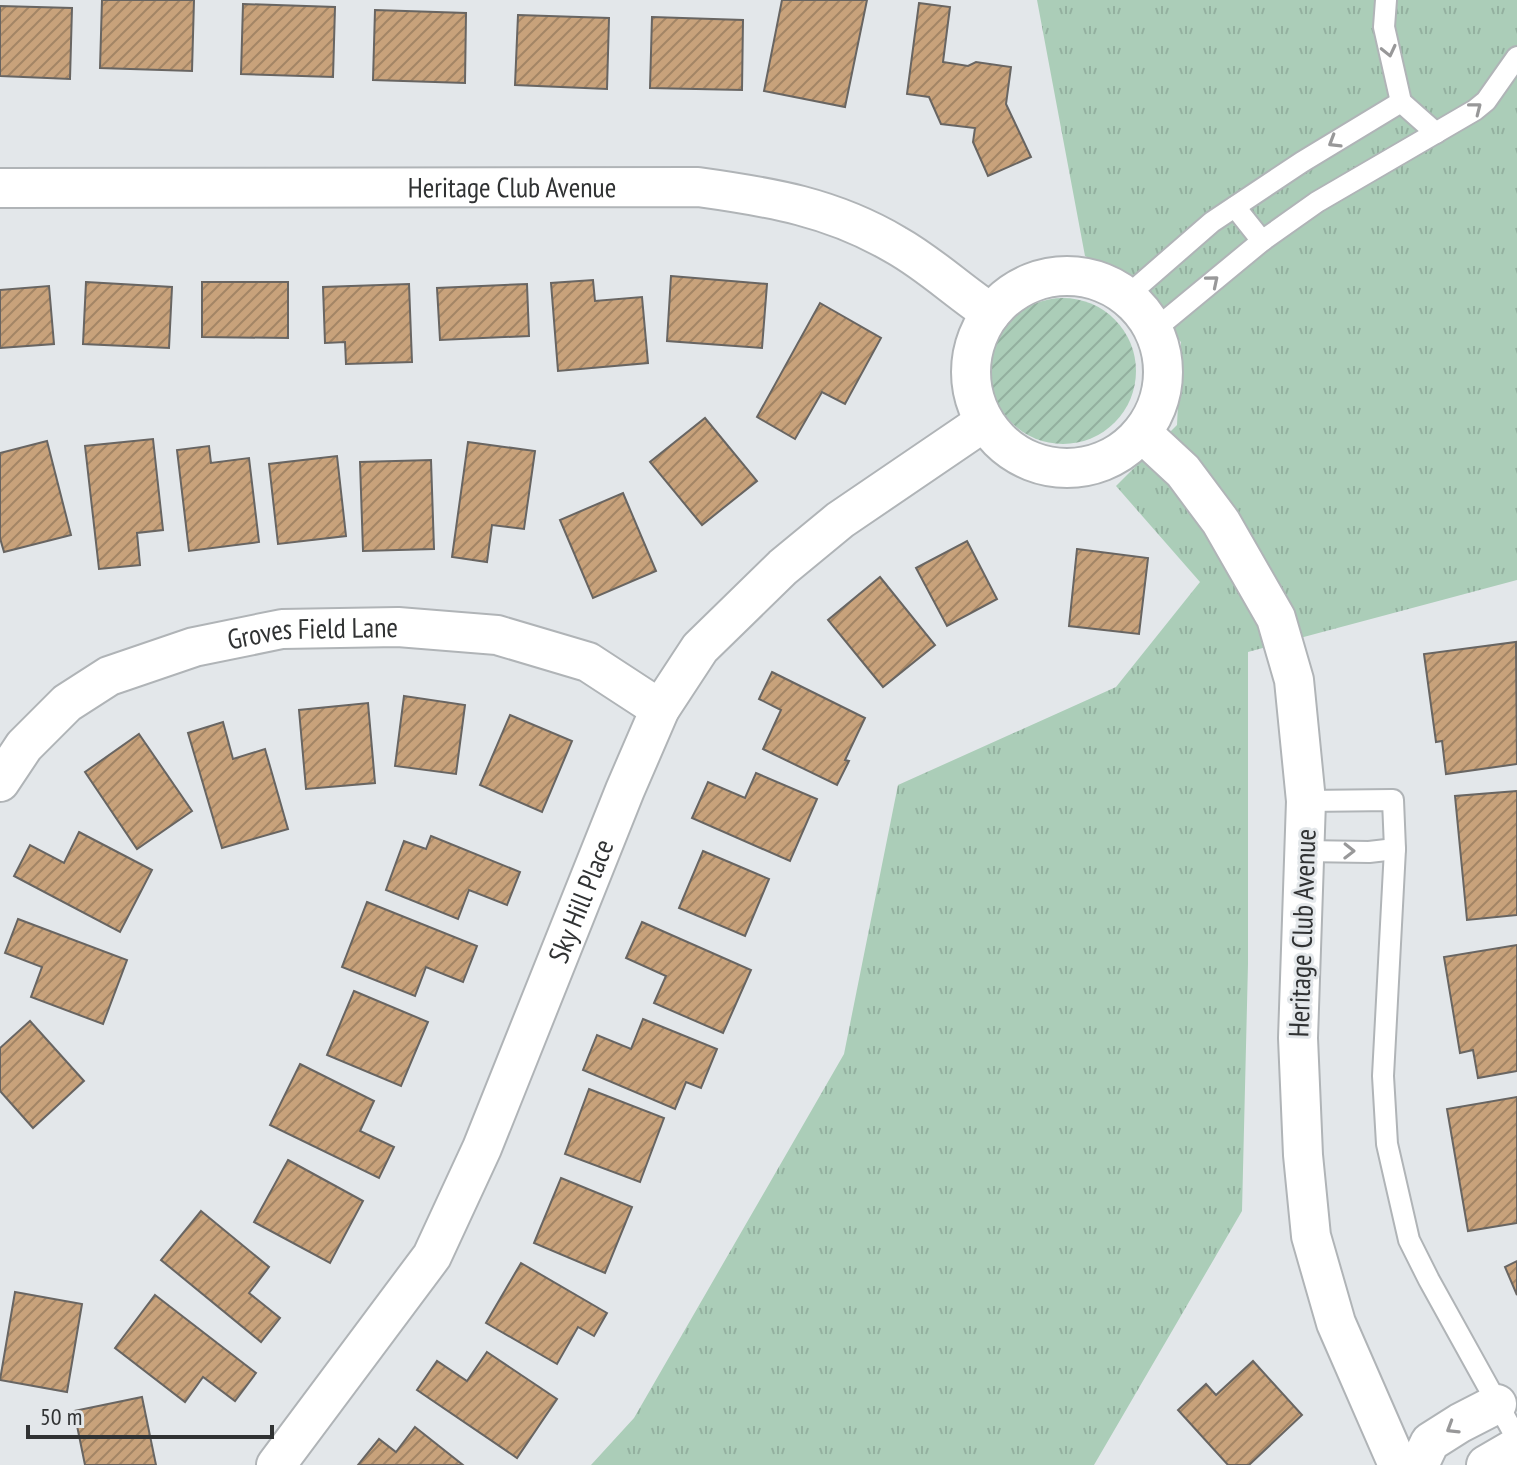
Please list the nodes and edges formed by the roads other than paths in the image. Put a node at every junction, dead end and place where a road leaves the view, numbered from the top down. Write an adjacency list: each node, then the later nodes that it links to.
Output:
1 (1386, 0): 3 (lane, one-way to 3)
2 (1517, 57): 4 (lane, one-way to 2)
3 (1401, 102): 4 (lane); 6 (lane, one-way to 6)
4 (1436, 133): 7 (lane)
5 (0, 188): 9 (street, Heritage Club Avenue)
6 (1235, 207): 7 (lane); 8 (lane)
7 (1262, 241): 10 (lane, one-way to 7)
8 (1127, 296): 9 (street); 10 (street)
9 (991, 313): 11 (street)
10 (1153, 331): 12 (street)
11 (984, 422): 12 (street); 13 (street, Sky Hill Place)
12 (1142, 433): 15 (street, Heritage Club Avenue)
13 (660, 709): 14 (street, Groves Field Lane); 21 (street, Sky Hill Place)
14 (0, 782)
15 (1306, 801): 16 (lane); 17 (street, Heritage Club Avenue)
16 (1395, 849): 17 (lane, one-way to 16); 18 (lane)
17 (1303, 851): 22 (street, Heritage Club Avenue)
18 (1497, 1404): 19 (lane); 23 (street, one-way to 23)
19 (1517, 1439)
20 (1517, 1447): 24 (street)
21 (276, 1465)
22 (1398, 1465)
23 (1419, 1465)
24 (1486, 1465)

